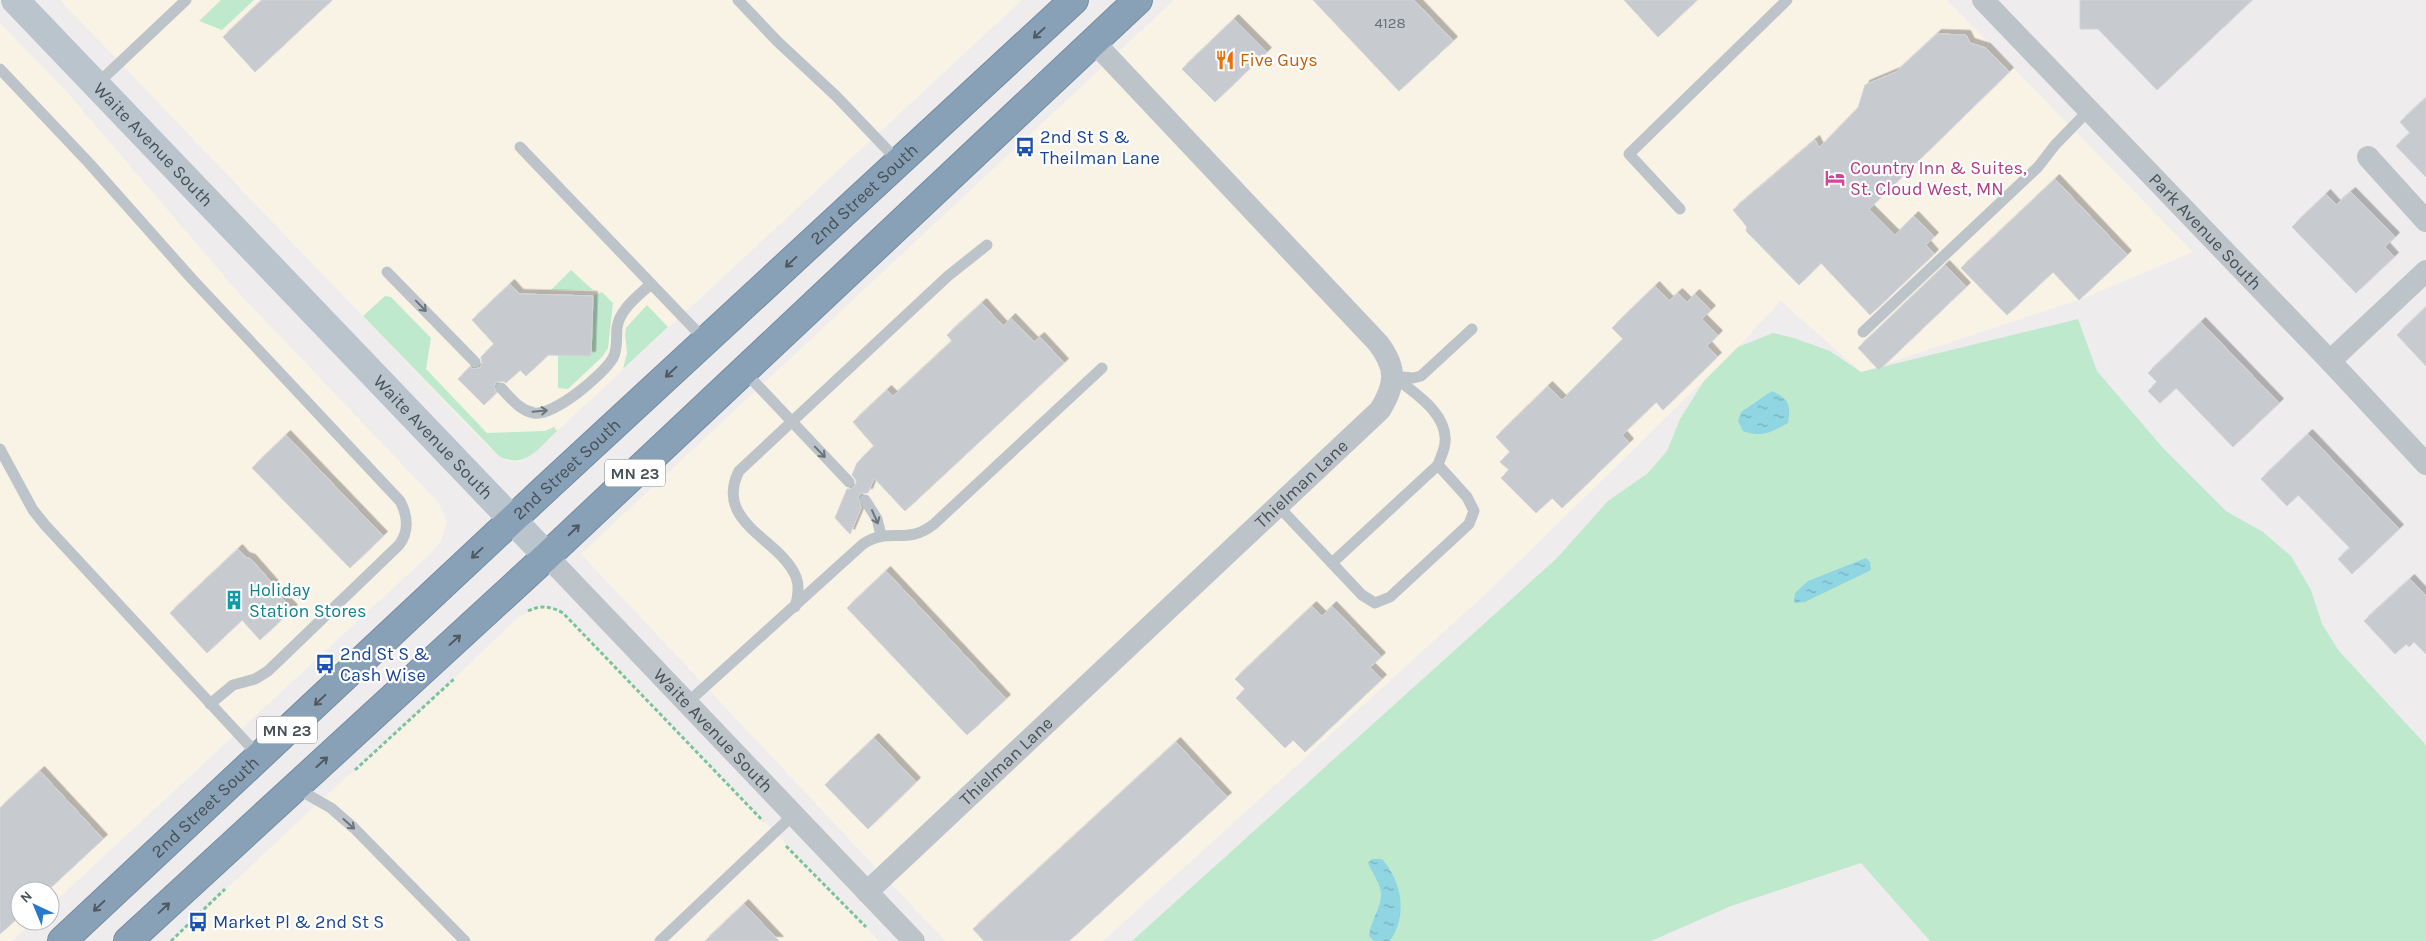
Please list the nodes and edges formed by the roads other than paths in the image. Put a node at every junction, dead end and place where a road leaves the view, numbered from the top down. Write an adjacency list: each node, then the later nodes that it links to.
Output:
1 (15, 0): 10 (street, Waite Avenue South)
2 (186, 0): 10 (lane)
3 (738, 0): 14 (lane)
4 (1074, 0): 14 (highway, 2nd Street South / MN 23, one-way to 14)
5 (1138, 0): 8 (highway, MN 23)
6 (1786, 0): 15 (lane)
7 (1983, 0): 11 (street, Park Avenue South)
8 (1094, 42): 27 (highway, MN 23); 28 (street)
9 (0, 69): 43 (lane)
10 (96, 85): 37 (street, Waite Avenue South)
11 (2089, 110): 22 (lane); 24 (street, Park Avenue South)
12 (520, 147): 20 (lane)
13 (2368, 157): 16 (street)
14 (899, 162): 23 (highway, 2nd Street South / MN 23, one-way to 23)
15 (1680, 209)
16 (2426, 221)
17 (987, 244): 30 (lane)
18 (2426, 271): 24 (street)
19 (387, 272): 25 (lane, one-way to 25)
20 (651, 284): 23 (lane); 29 (lane, one-way to 20)
21 (1472, 329): 28 (lane)
22 (1863, 332)
23 (706, 341): 37 (highway, 2nd Street South / MN 23, one-way to 37)
24 (2330, 361): 32 (street, Park Avenue South)
25 (475, 362)
26 (1102, 368): 38 (lane)
27 (744, 371): 30 (lane); 39 (highway, MN 23, one-way to 27)
28 (1393, 376): 33 (lane); 36 (street, Thielman Lane)
29 (501, 388)
30 (791, 421): 34 (lane, one-way to 34); 41 (lane)
31 (0, 449): 43 (lane)
32 (2426, 464)
33 (1438, 465): 40 (lane); 40 (lane)
34 (849, 482)
35 (865, 500): 38 (lane, one-way to 38)
36 (1278, 506): 40 (lane); 47 (street, Thielman Lane)
37 (512, 520): 39 (street, Waite Avenue South); 44 (highway, 2nd Street South / MN 23, one-way to 44)
38 (881, 535): 41 (lane)
39 (547, 556): 42 (street, Waite Avenue South); 45 (highway, MN 23, one-way to 39)
40 (1332, 563)
41 (795, 607): 42 (lane)
42 (687, 703): 46 (street, Waite Avenue South)
43 (210, 704): 44 (lane)
44 (259, 756): 48 (highway, 2nd Street South / MN 23, one-way to 48)
45 (294, 787): 49 (highway, MN 23, one-way to 45); 50 (lane, one-way to 50)
46 (793, 814): 47 (street, Waite Avenue South); 51 (lane)
47 (867, 892): 52 (street, Waite Avenue South)
48 (62, 941)
49 (128, 941)
50 (466, 941)
51 (660, 941)
52 (914, 941)

